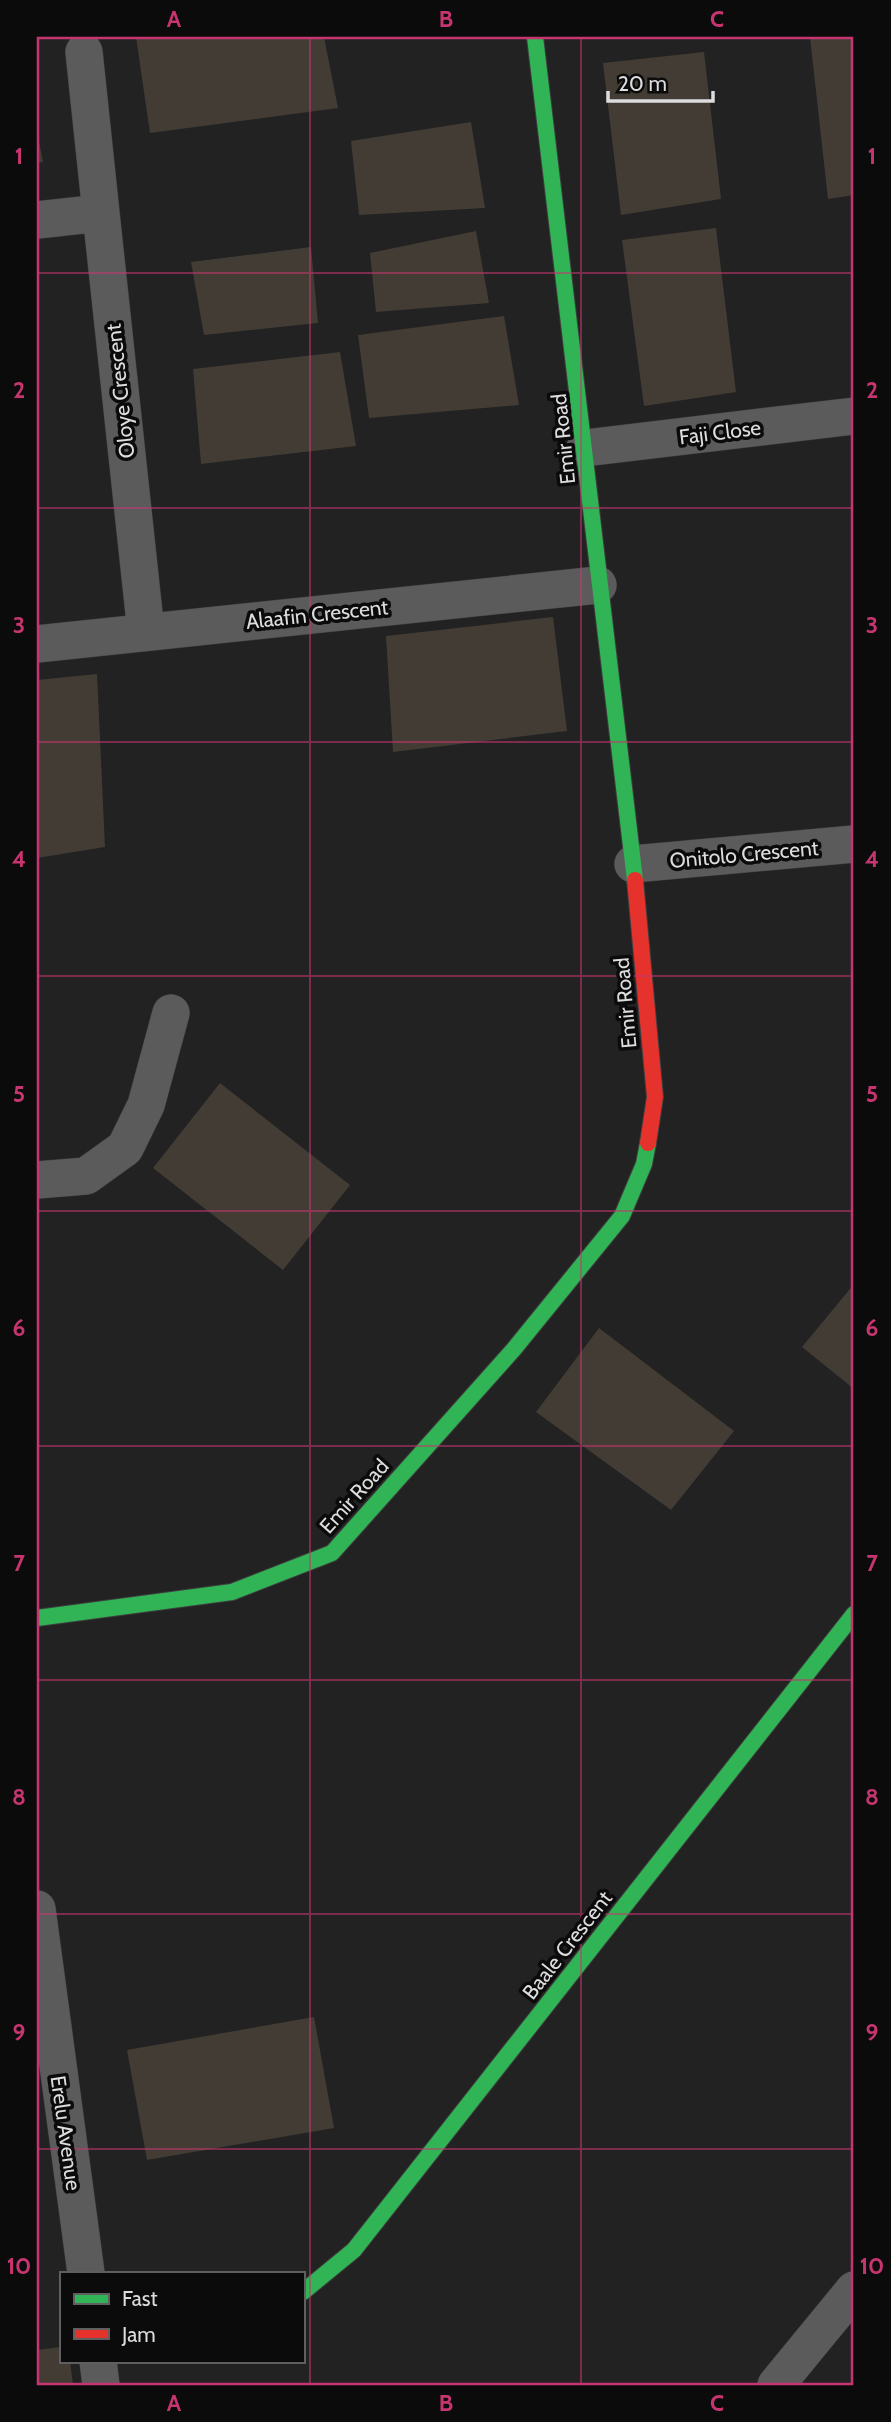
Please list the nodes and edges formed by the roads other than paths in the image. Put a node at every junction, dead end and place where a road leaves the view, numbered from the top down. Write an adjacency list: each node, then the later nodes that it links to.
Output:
1 (535, 37): 6 (street, Emir Road)
2 (84, 52): 3 (street, Oloye Crescent)
3 (101, 213): 4 (street); 8 (street, Oloye Crescent)
4 (37, 220)
5 (854, 416): 6 (street, Faji Close)
6 (585, 448): 7 (street, Emir Road)
7 (598, 585): 8 (street, Alaafin Crescent); 11 (street, Emir Road)
8 (146, 632): 9 (street, Alaafin Crescent)
9 (37, 644)
10 (854, 844): 11 (street, Onitolo Crescent)
11 (633, 864): 15 (street, Emir Road)
12 (171, 1013): 13 (street)
13 (37, 1180)
14 (854, 1614): 20 (street, Baale Crescent)
15 (37, 1618)
16 (37, 1909): 17 (street, Erelu Avenue)
17 (45, 2049): 18 (street, Erelu Avenue)
18 (86, 2272)
19 (854, 2290): 23 (street)
20 (304, 2291)
21 (98, 2362): 22 (street)
22 (101, 2385)
23 (776, 2385)

